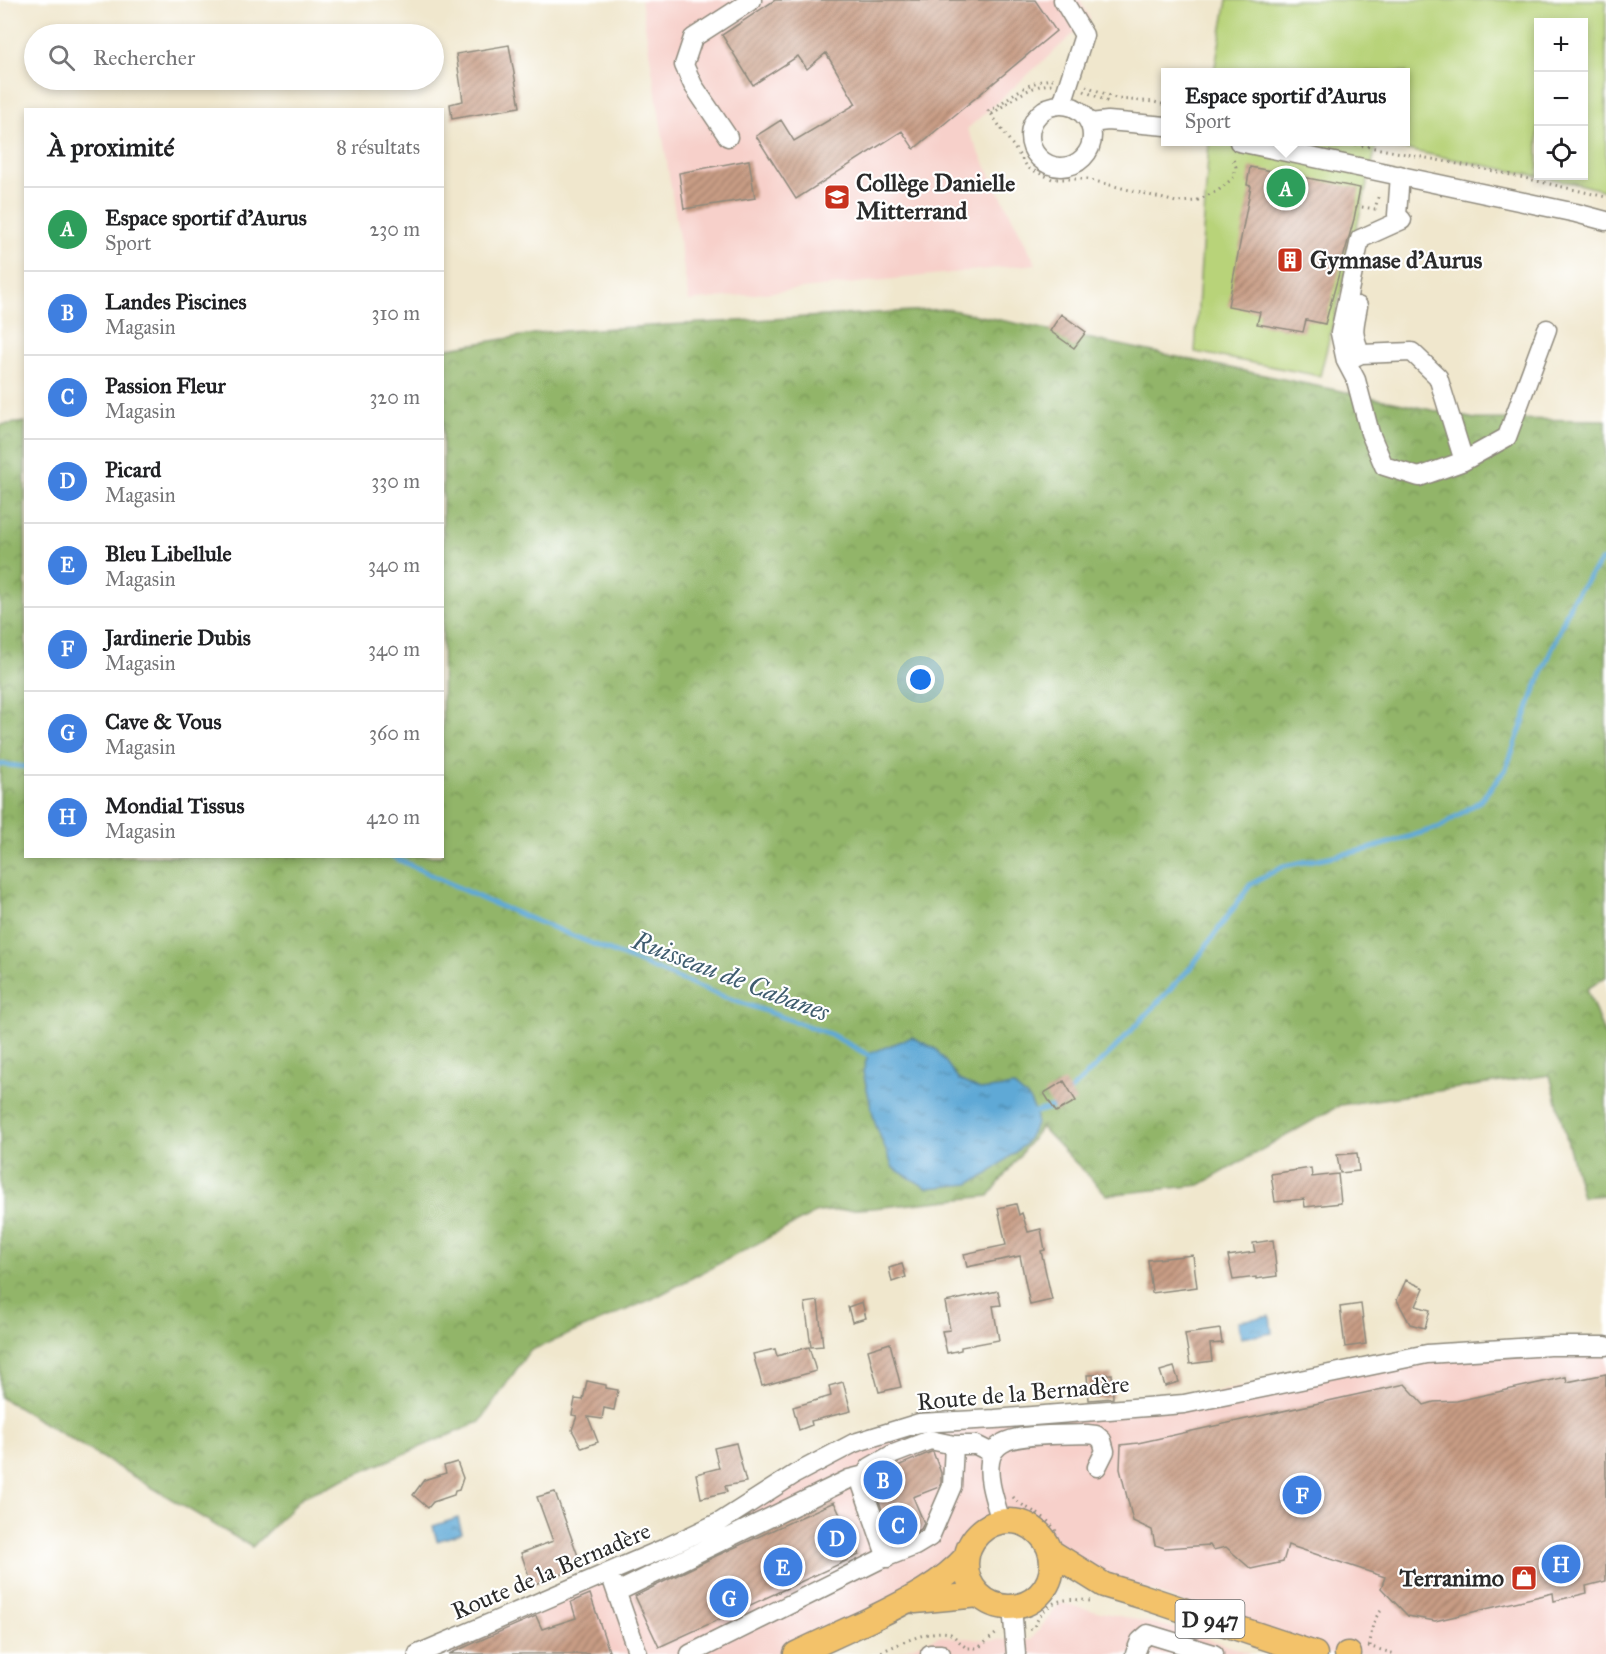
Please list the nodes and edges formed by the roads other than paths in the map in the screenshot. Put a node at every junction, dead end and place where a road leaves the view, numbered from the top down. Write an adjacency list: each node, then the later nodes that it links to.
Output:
1 (752, 0): 6 (street)
2 (1063, 0): 3 (street)
3 (1062, 104): 4 (street); 4 (street)
4 (1090, 123): 5 (street)
5 (1161, 126)
6 (728, 137)
7 (1262, 146): 8 (street)
8 (1400, 176): 9 (street); 11 (street)
9 (1606, 221)
10 (1547, 329): 12 (street)
11 (1353, 357): 12 (street); 12 (street)
12 (1464, 461)
13 (1606, 1346): 22 (street, Route de la Bernadère)
14 (954, 1445): 15 (street); 17 (street); 21 (street)
15 (992, 1453): 16 (street); 18 (street)
16 (1097, 1467)
17 (865, 1475): 21 (street); 24 (street)
18 (1001, 1522): 19 (main road); 20 (main road)
19 (1056, 1545): 23 (main road); 25 (main road, D 947)
20 (966, 1556): 26 (main road); 27 (main road)
21 (887, 1558): 29 (street)
22 (610, 1572): 24 (street); 30 (street, Route de la Bernadère)
23 (1046, 1586): 25 (main road, D 947); 28 (main road)
24 (617, 1592): 31 (street)
25 (1098, 1593): 38 (main road, D 947)
26 (979, 1595): 27 (main road); 28 (main road)
27 (907, 1602): 32 (main road)
28 (1013, 1617): 35 (street)
29 (700, 1652)
30 (421, 1653)
31 (638, 1654)
32 (796, 1654)
33 (930, 1654): 34 (street)
34 (940, 1654)
35 (1016, 1654)
36 (1136, 1654): 37 (street)
37 (1214, 1654)
38 (1315, 1654)

